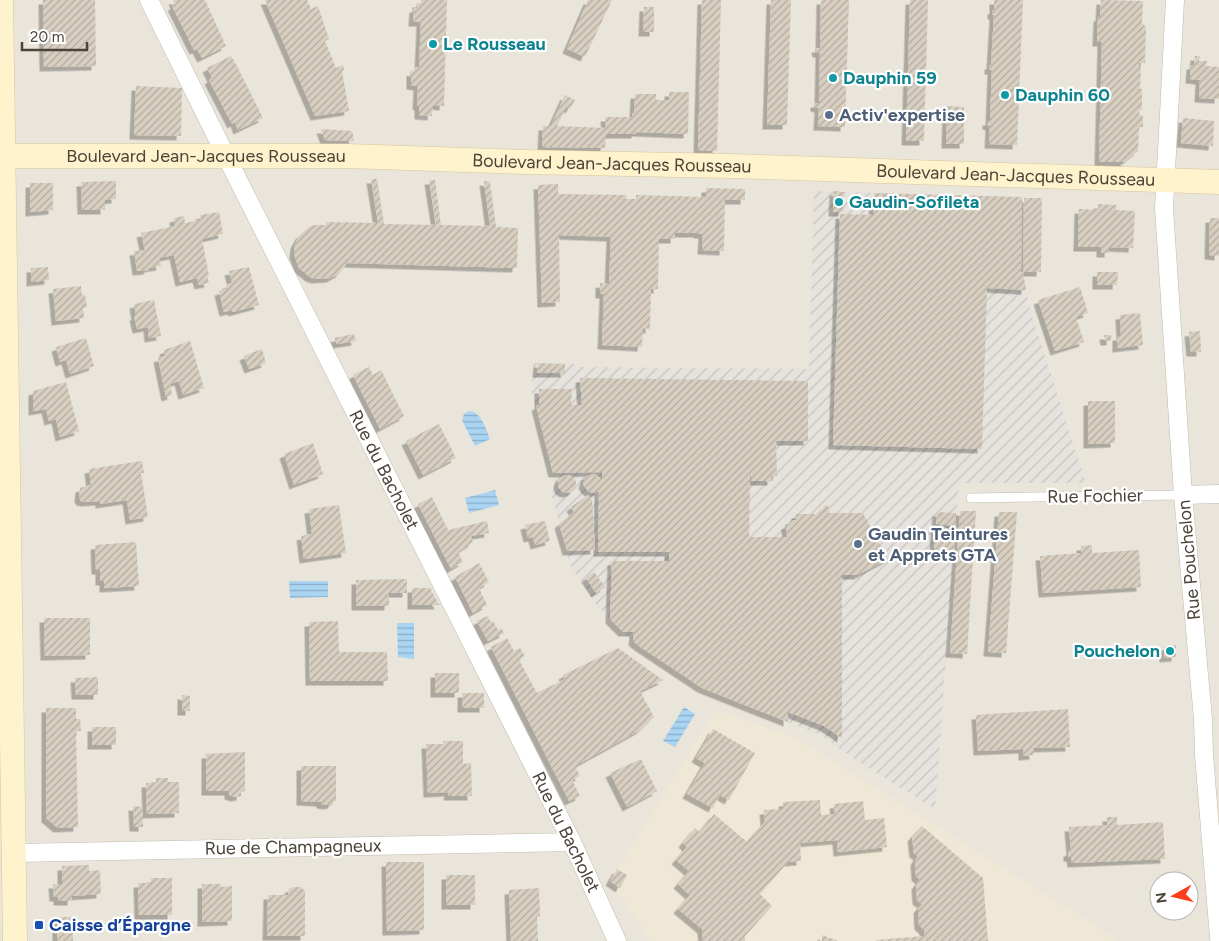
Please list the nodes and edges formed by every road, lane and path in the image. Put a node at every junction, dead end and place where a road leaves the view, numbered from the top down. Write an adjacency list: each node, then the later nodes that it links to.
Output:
1 (2, 0): 5 (main road)
2 (149, 0): 4 (street, Rue du Bacholet)
3 (1175, 0): 6 (street, Rue Pouchelon)
4 (225, 154): 5 (main road, Boulevard Jean-Jacques Rousseau); 6 (main road, Boulevard Jean-Jacques Rousseau); 13 (street, Rue du Bacholet)
5 (4, 156): 11 (main road)
6 (1165, 181): 7 (main road, Boulevard Jean-Jacques Rousseau); 9 (street, Rue Pouchelon)
7 (1219, 182)
8 (1219, 494): 9 (street, Rue Fochier)
9 (1183, 495): 10 (lane, Rue Fochier); 12 (street, Rue Pouchelon)
10 (971, 498)
11 (5, 606): 14 (main road)
12 (1211, 717): 16 (street, Rue Pouchelon)
13 (572, 842): 14 (street, Rue de Champagneux); 18 (street, Rue du Bacholet)
14 (14, 853): 15 (main road)
15 (7, 903): 17 (main road)
16 (1219, 938)
17 (15, 941)
18 (617, 941)

